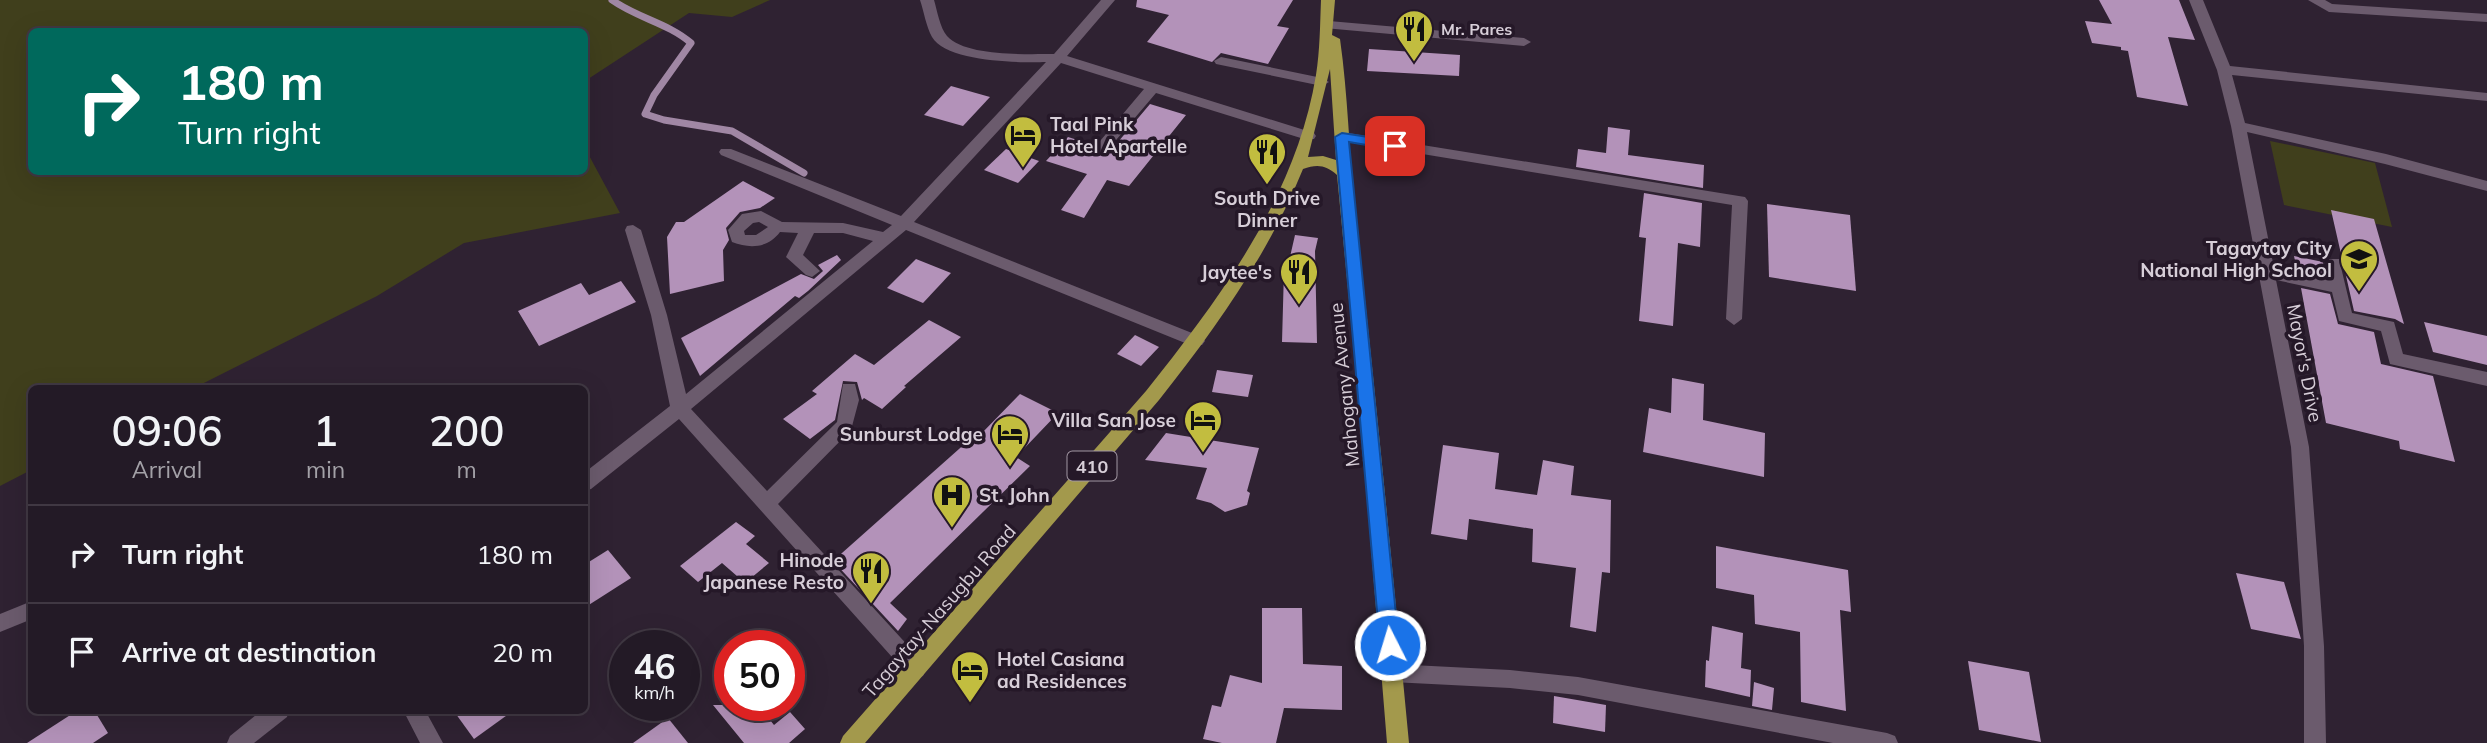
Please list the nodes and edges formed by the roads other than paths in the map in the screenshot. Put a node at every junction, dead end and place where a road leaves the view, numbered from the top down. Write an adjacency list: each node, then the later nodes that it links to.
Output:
1 (927, 0): 9 (street)
2 (1108, 0): 9 (street)
3 (1328, 0): 7 (main road, Tagaytay-Nasugbu Road / 410)
4 (2196, 0): 11 (street, Mayor's Drive)
5 (2315, 0): 6 (street)
6 (2487, 18)
7 (1329, 25): 8 (street); 12 (main road, Tagaytay-Nasugbu Road / 410); 17 (main road, Mahogany Avenue)
8 (1524, 41)
9 (1058, 58): 13 (street); 23 (street)
10 (1221, 61): 12 (street)
11 (2224, 70): 14 (street); 15 (street, Mayor's Drive)
12 (1322, 82): 16 (main road, Tagaytay-Nasugbu Road / 410)
13 (1153, 88): 16 (street); 18 (street)
14 (2487, 97)
15 (2238, 127): 22 (street); 30 (street, Mayor's Drive)
16 (1309, 136): 20 (main road, Tagaytay-Nasugbu Road / 410)
17 (1342, 137): 21 (main road, Mahogany Avenue); 32 (street)
18 (1100, 150)
19 (726, 152): 23 (street)
20 (1299, 165): 21 (main road); 33 (main road, Tagaytay-Nasugbu Road / 410)
21 (1344, 174): 42 (main road, Mahogany Avenue)
22 (2487, 186)
23 (904, 223): 27 (street); 33 (street)
24 (776, 227): 25 (street)
25 (809, 227): 27 (street); 29 (street)
26 (633, 230): 36 (street)
27 (885, 238): 36 (street)
28 (2333, 262): 31 (street)
29 (812, 271)
30 (2267, 272): 31 (street); 50 (street, Mayor's Drive)
31 (2339, 288): 34 (street)
32 (1734, 319)
33 (1196, 341): 41 (main road, Tagaytay-Nasugbu Road / 410)
34 (2487, 379)
35 (849, 388): 38 (street)
36 (680, 408): 37 (street); 38 (street)
37 (588, 481)
38 (766, 503): 41 (street)
39 (28, 612): 40 (street)
40 (0, 623)
41 (916, 669): 47 (main road, Tagaytay-Nasugbu Road / 410)
42 (1392, 673): 48 (main road, Mahogany Avenue); 49 (street)
43 (274, 714): 45 (street)
44 (415, 714): 46 (street)
45 (238, 743)
46 (432, 743)
47 (851, 743)
48 (1398, 743)
49 (1887, 743)
50 (2315, 743)

